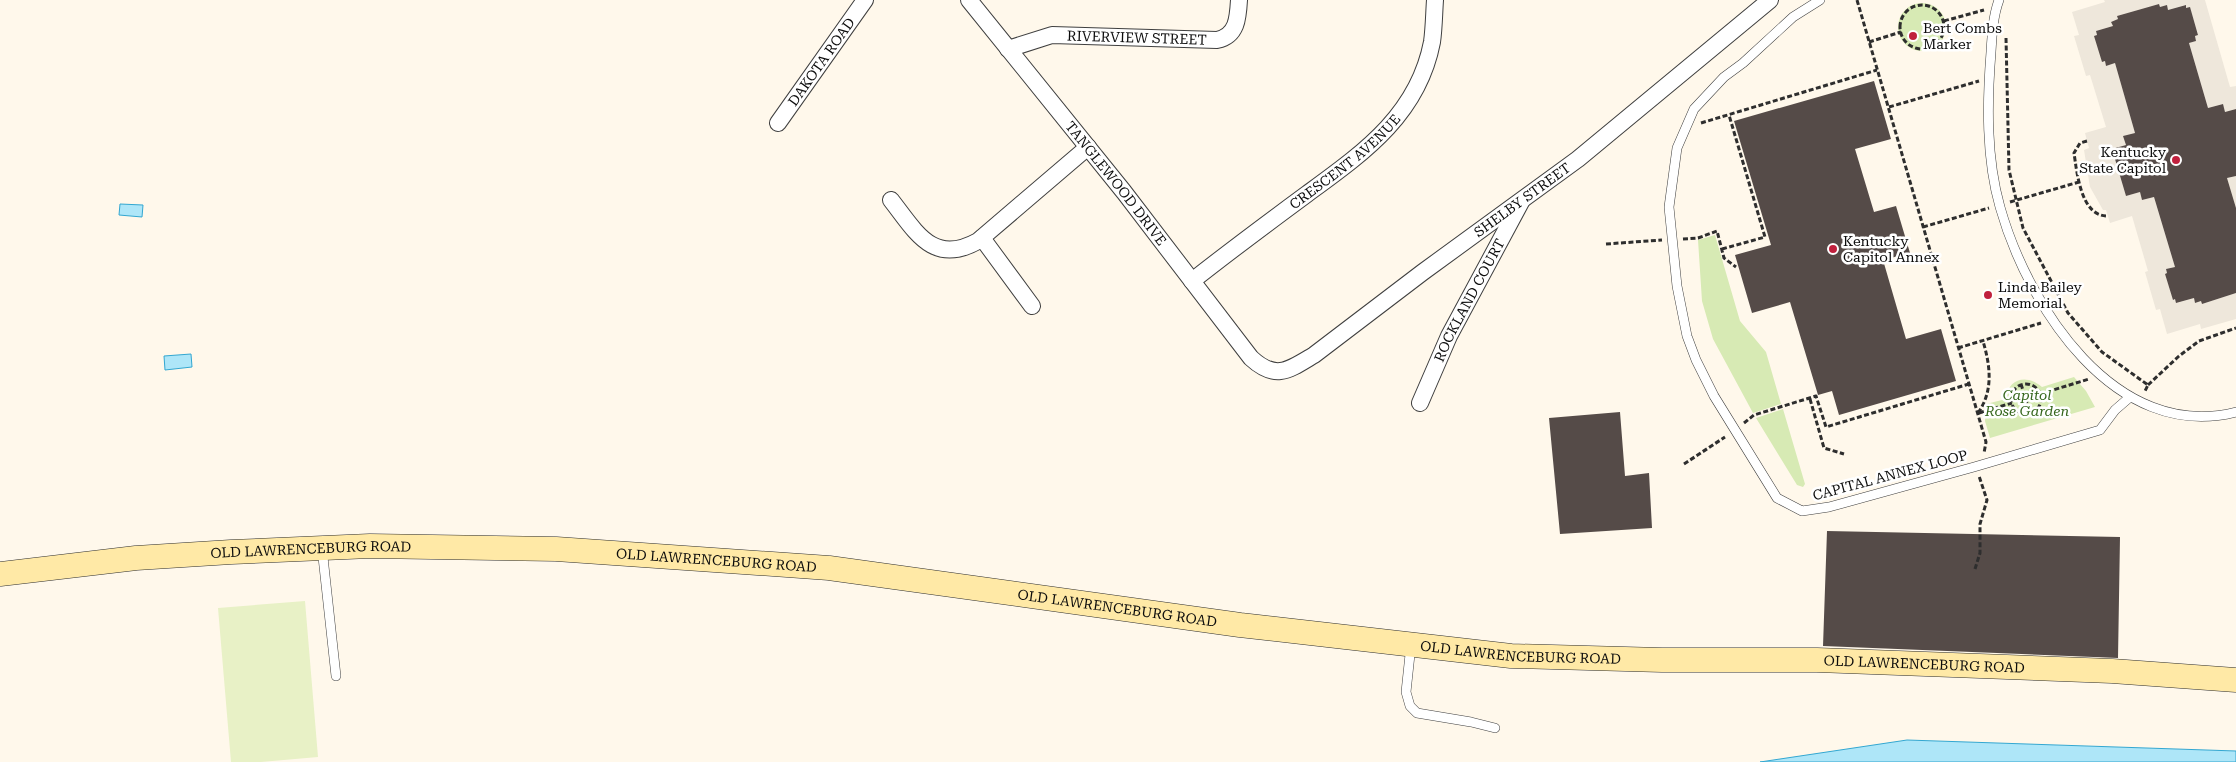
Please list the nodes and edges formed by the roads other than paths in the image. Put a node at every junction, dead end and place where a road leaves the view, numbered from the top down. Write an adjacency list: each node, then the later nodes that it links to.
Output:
1 (865, 0): 9 (street, DAKOTA ROAD)
2 (969, 0): 8 (street, TANGLEWOOD DRIVE)
3 (1239, 0): 8 (street, RIVERVIEW STREET)
4 (1435, 0): 14 (street, CRESCENT AVENUE)
5 (1770, 0): 12 (street, SHELBY STREET)
6 (1820, 0): 17 (lane, CAPITAL ANNEX LOOP)
7 (1998, 4): 17 (lane)
8 (1008, 49): 10 (street, TANGLEWOOD DRIVE)
9 (778, 123)
10 (1088, 148): 13 (street); 14 (street, TANGLEWOOD DRIVE)
11 (891, 200): 13 (street)
12 (1522, 200): 16 (street, SHELBY STREET); 18 (street, ROCKLAND COURT)
13 (982, 238): 15 (street)
14 (1192, 281): 16 (street, TANGLEWOOD DRIVE)
15 (1032, 306)
16 (1261, 367)
17 (2130, 397): 19 (lane)
18 (1420, 403)
19 (2236, 412)
20 (322, 548): 21 (main road, OLD LAWRENCEBURG ROAD); 22 (main road, OLD LAWRENCEBURG ROAD); 23 (lane)
21 (0, 574)
22 (1411, 645): 24 (main road, OLD LAWRENCEBURG ROAD); 25 (lane)
23 (336, 676)
24 (2236, 680)
25 (1495, 728)

